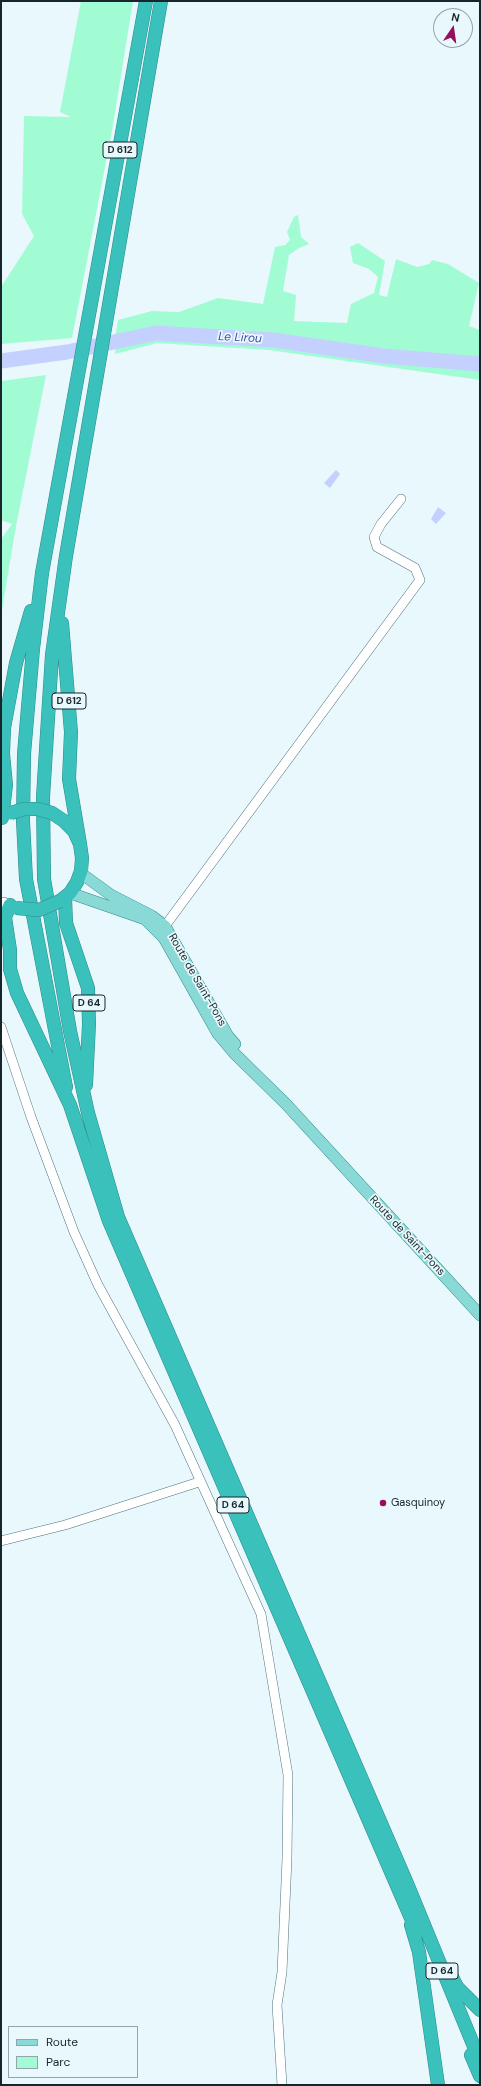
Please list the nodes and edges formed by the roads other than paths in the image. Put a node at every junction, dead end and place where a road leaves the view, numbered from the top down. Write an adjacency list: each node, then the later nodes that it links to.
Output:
1 (146, 1): 5 (highway, D 612)
2 (161, 1): 4 (highway, D 612)
3 (401, 499): 11 (street)
4 (66, 556): 7 (highway, D 612); 14 (highway)
5 (42, 572): 6 (highway, D 612); 13 (highway)
6 (4, 816): 7 (highway, bridge)
7 (80, 844): 8 (highway)
8 (82, 858): 9 (highway); 11 (main road, Route de Saint-Pons)
9 (65, 897): 10 (highway, bridge); 11 (main road, Route de Saint-Pons); 14 (highway, D 64)
10 (6, 904): 13 (highway, D 64)
11 (160, 928): 15 (main road, Route de Saint-Pons)
12 (1, 1027): 16 (street)
13 (70, 1105): 19 (highway, D 64)
14 (88, 1113): 18 (highway, D 64)
15 (480, 1315)
16 (199, 1482): 17 (street); 23 (street)
17 (1, 1542)
18 (406, 1881): 20 (highway); 21 (highway, D 64)
19 (404, 1902): 22 (highway, D 64); 24 (highway)
20 (480, 2010)
21 (480, 2061)
22 (480, 2076)
23 (282, 2085)
24 (438, 2085)

